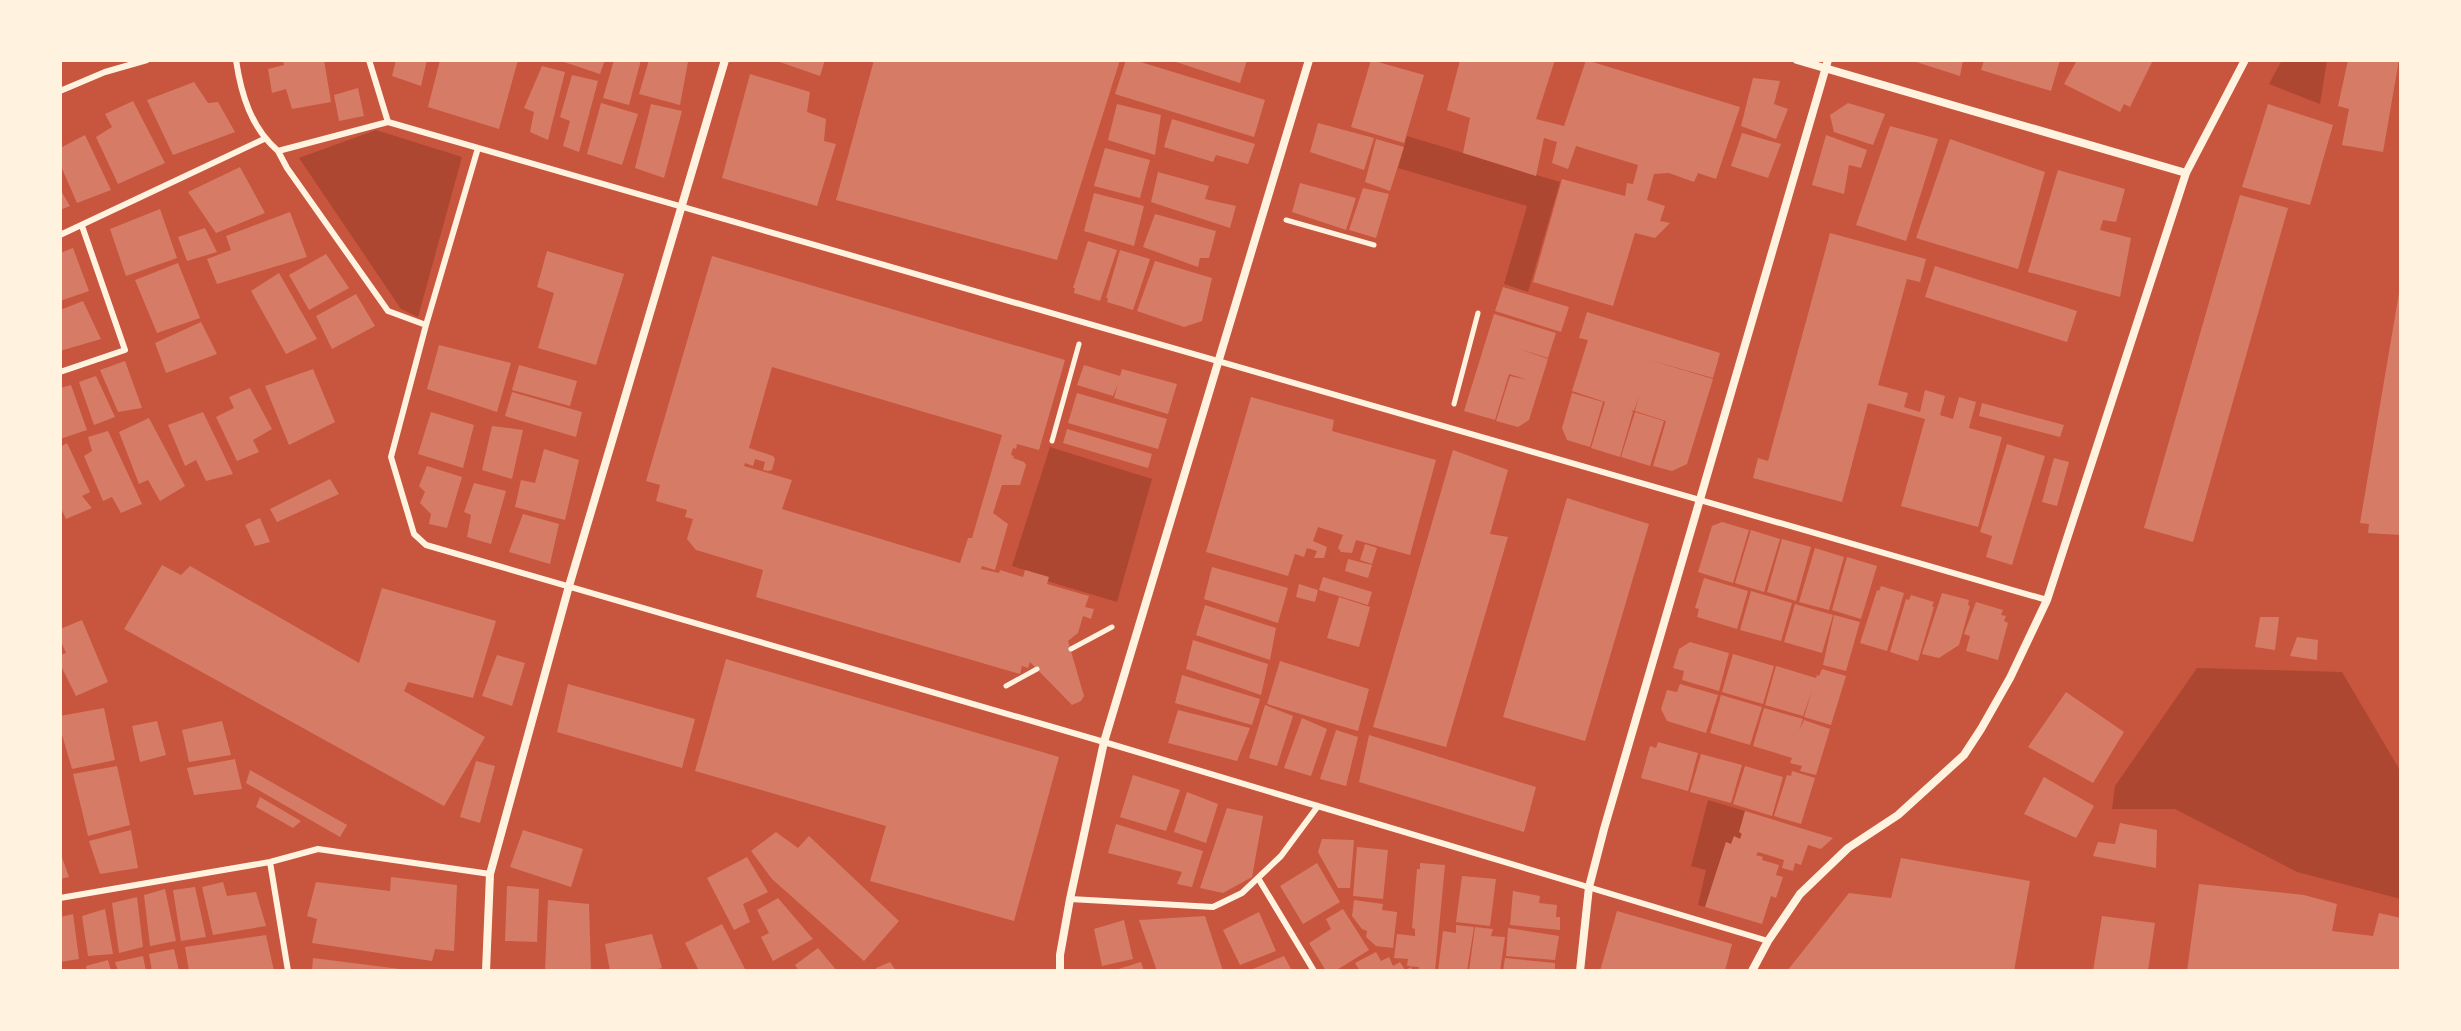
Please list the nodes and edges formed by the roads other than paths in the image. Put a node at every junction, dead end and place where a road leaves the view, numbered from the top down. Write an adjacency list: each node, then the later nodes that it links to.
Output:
1 (147, 60): 9 (lane)
2 (236, 60): 11 (lane)
3 (369, 60): 10 (lane)
4 (725, 60): 15 (street)
5 (1309, 60): 19 (street)
6 (1797, 60): 8 (street)
7 (2245, 60): 14 (street)
8 (1826, 64): 14 (street); 21 (street)
9 (60, 91)
10 (388, 122): 12 (lane); 13 (lane)
11 (264, 139): 13 (lane); 16 (lane)
12 (478, 148): 15 (lane); 18 (lane)
13 (278, 151): 18 (lane)
14 (2186, 173): 23 (street)
15 (682, 206): 19 (lane); 22 (street)
16 (82, 226): 17 (lane); 20 (lane)
17 (60, 235)
18 (426, 325): 22 (lane)
19 (1218, 361): 21 (lane); 24 (street)
20 (60, 372)
21 (1700, 501): 23 (lane); 29 (street)
22 (569, 586): 24 (lane); 27 (street)
23 (2047, 600): 32 (street)
24 (1104, 742): 25 (lane); 31 (street)
25 (1318, 806): 28 (lane); 29 (lane)
26 (270, 862): 27 (lane); 30 (lane); 33 (lane)
27 (490, 874): 34 (street)
28 (1258, 878): 31 (lane); 36 (lane)
29 (1589, 887): 32 (lane); 37 (street)
30 (60, 898)
31 (1070, 899): 35 (street)
32 (1768, 941): 38 (street)
33 (288, 971)
34 (486, 971)
35 (1060, 971)
36 (1314, 971)
37 (1580, 971)
38 (1752, 971)

